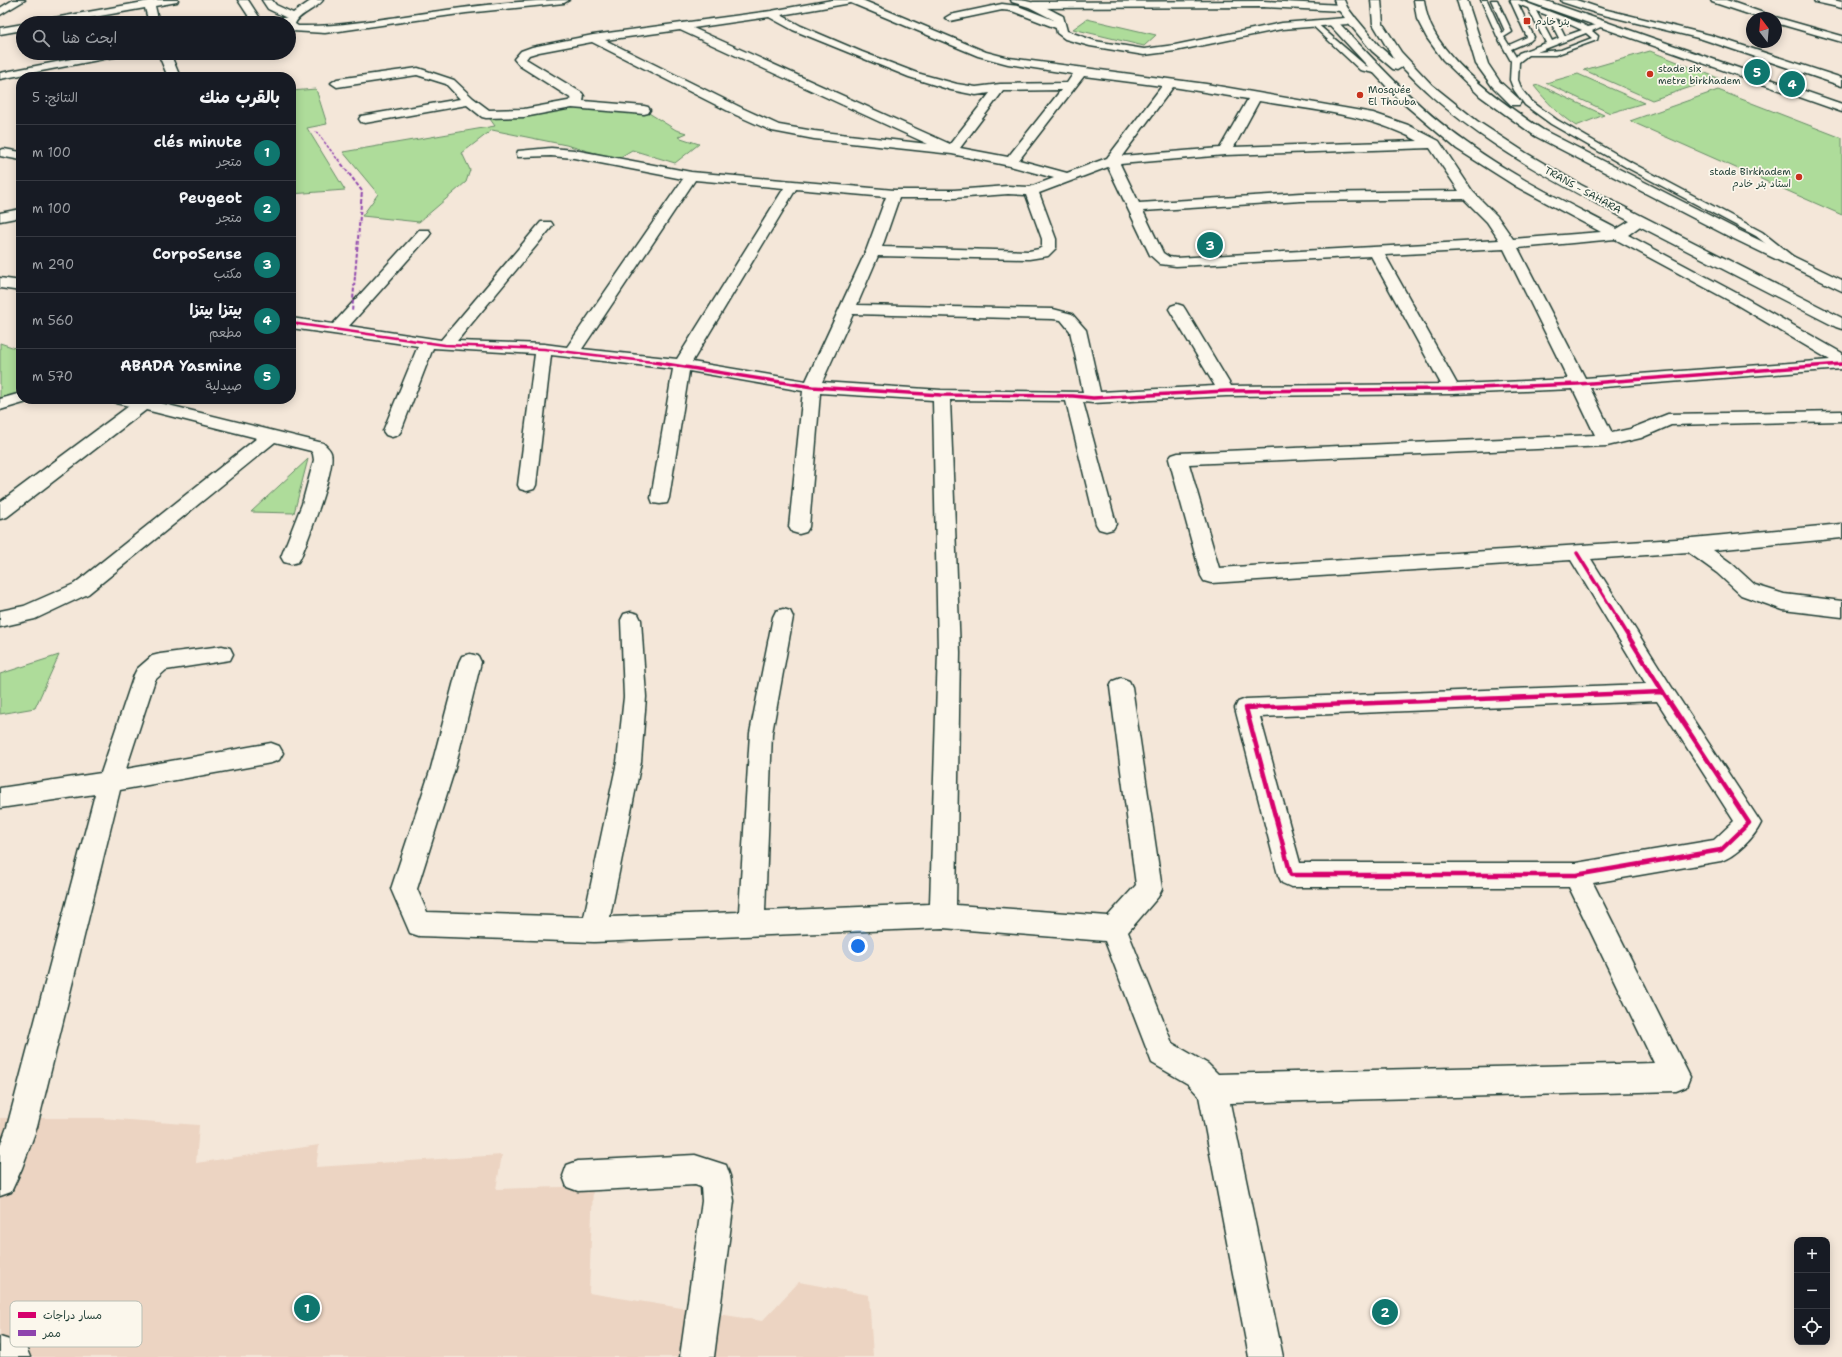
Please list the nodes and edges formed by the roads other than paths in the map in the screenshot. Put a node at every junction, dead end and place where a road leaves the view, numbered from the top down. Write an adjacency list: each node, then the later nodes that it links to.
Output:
1 (20, 0): 27 (main road)
2 (169, 0): 23 (main road)
3 (243, 0): 34 (main road)
4 (267, 0): 35 (main road)
5 (318, 0): 36 (main road)
6 (564, 0): 46 (main road)
7 (849, 0): 29 (main road)
8 (853, 0): 61 (main road)
9 (1016, 0): 25 (main road)
10 (1376, 0): 70 (main road, TRANS - SAHARA)
11 (1419, 0): 84 (main road)
12 (1462, 0): 84 (main road)
13 (1484, 0): 49 (lane)
14 (1494, 0): 49 (lane)
15 (1513, 0): 21 (lane); 54 (lane)
16 (1566, 0): 65 (main road)
17 (1716, 0): 28 (main road)
18 (1819, 0): 26 (main road)
19 (1262, 2): 20 (main road); 24 (main road)
20 (1046, 3): 25 (main road)
21 (1532, 3): 30 (lane); 42 (main road); 53 (lane)
22 (85, 4): 31 (main road)
23 (149, 4): 32 (main road); 33 (main road)
24 (1340, 4): 38 (main road)
25 (1033, 5): 44 (main road)
26 (1842, 5)
27 (0, 12)
28 (1752, 12)
29 (771, 14): 43 (main road); 69 (main road)
30 (1550, 14): 47 (lane); 52 (lane)
31 (66, 16)
32 (82, 16)
33 (152, 16)
34 (253, 16)
35 (283, 16)
36 (296, 18)
37 (950, 18): 44 (main road)
38 (1351, 19): 41 (main road); 70 (main road)
39 (1782, 22): 50 (main road)
40 (1313, 23): 41 (main road); 44 (main road); 63 (lane)
41 (1333, 23): 63 (main road)
42 (1603, 24): 47 (lane); 74 (main road)
43 (681, 26): 51 (main road); 78 (main road)
44 (1060, 26)
45 (16, 28): 48 (main road)
46 (296, 29)
47 (1587, 30): 52 (lane); 55 (lane)
48 (0, 31)
49 (1500, 36): 54 (lane)
50 (1839, 36)
51 (593, 38): 73 (main road); 78 (main road)
52 (1563, 39): 53 (lane)
53 (1550, 44): 55 (lane)
54 (1507, 48): 58 (lane)
55 (1526, 53): 58 (lane)
56 (83, 60): 59 (main road)
57 (167, 60): 60 (main road)
58 (1515, 61): 102 (lane)
59 (21, 72)
60 (172, 72)
61 (1081, 72): 67 (main road); 68 (main road)
62 (16, 73): 64 (main road)
63 (1380, 73): 98 (main road)
64 (0, 76)
65 (1842, 82)
66 (337, 83): 72 (main road)
67 (1169, 85): 71 (main road); 83 (main road)
68 (1071, 86): 69 (main road); 85 (main road)
69 (1000, 88): 78 (main road)
70 (1428, 88): 95 (main road, TRANS - SAHARA)
71 (1254, 98): 77 (main road); 79 (main road)
72 (469, 101): 73 (main road); 76 (main road)
73 (572, 104): 75 (main road)
74 (1842, 108)
75 (644, 110)
76 (365, 119)
77 (1434, 144): 79 (main road); 91 (main road)
78 (952, 150): 85 (main road)
79 (1225, 151): 83 (main road)
80 (4, 153): 82 (main road)
81 (524, 154): 86 (main road)
82 (16, 155)
83 (1112, 160): 87 (main road); 92 (main road)
84 (1595, 160): 102 (main road)
85 (1011, 162): 87 (main road)
86 (691, 176): 88 (main road); 114 (main road)
87 (1067, 177): 89 (main road)
88 (793, 184): 90 (main road); 117 (main road)
89 (1031, 191): 90 (main road); 101 (main road)
90 (894, 194): 101 (main road)
91 (1468, 195): 92 (main road); 99 (main road)
92 (1135, 207): 100 (main road)
93 (16, 215): 94 (main road)
94 (0, 217)
95 (1640, 221): 98 (main road); 109 (main road, TRANS - SAHARA)
96 (546, 225): 112 (main road)
97 (424, 233): 110 (main road)
98 (1617, 235): 99 (main road); 115 (main road)
99 (1508, 244): 100 (main road); 118 (main road)
100 (1375, 250): 120 (main road)
101 (873, 251): 106 (main road)
102 (1798, 265): 105 (main road)
103 (0, 283): 104 (main road)
104 (16, 285)
105 (1842, 286)
106 (847, 309): 119 (main road); 124 (main road)
107 (1177, 309): 121 (main road)
108 (296, 324): 110 (main road)
109 (1842, 324)
110 (336, 330): 111 (main road)
111 (427, 343): 112 (main road); 130 (main road)
112 (446, 345): 113 (main road)
113 (544, 349): 114 (main road); 133 (main road)
114 (572, 352): 117 (main road)
115 (1842, 360)
116 (1842, 364): 118 (main road)
117 (682, 365): 119 (main road); 134 (main road)
118 (1578, 384): 120 (main road); 132 (main road)
119 (812, 387): 122 (main road); 137 (main road)
120 (1452, 389): 121 (main road)
121 (1226, 391): 124 (main road)
122 (940, 395): 123 (main road); 154 (main road)
123 (1073, 396): 124 (main road); 136 (main road)
124 (1092, 398)
125 (16, 400): 128 (main road)
126 (139, 404): 127 (main road)
127 (142, 405): 131 (main road); 135 (main road)
128 (0, 406)
129 (1842, 416): 132 (main road)
130 (392, 431)
131 (271, 436): 141 (main road); 144 (main road)
132 (1607, 440): 140 (main road)
133 (527, 485)
134 (660, 498)
135 (0, 512)
136 (1106, 524)
137 (799, 527)
138 (1842, 531): 139 (main road)
139 (1692, 545): 140 (main road); 142 (main road)
140 (1577, 553): 149 (main road)
141 (291, 557)
142 (1842, 609)
143 (782, 617): 155 (main road)
144 (0, 619)
145 (630, 620): 157 (main road)
146 (222, 654): 151 (main road)
147 (470, 662): 157 (main road)
148 (1121, 687): 156 (main road)
149 (1663, 692): 153 (main road); 153 (main road)
150 (271, 753): 151 (main road)
151 (110, 782): 152 (main road); 160 (main road)
152 (0, 798)
153 (1576, 875): 158 (main road)
154 (943, 916): 155 (main road); 156 (main road)
155 (751, 924): 157 (main road)
156 (1114, 929): 158 (main road)
157 (594, 930)
158 (1212, 1089): 164 (main road)
159 (578, 1176): 163 (main road)
160 (0, 1181)
161 (0, 1354): 162 (main road)
162 (12, 1357)
163 (697, 1357)
164 (1266, 1357)

